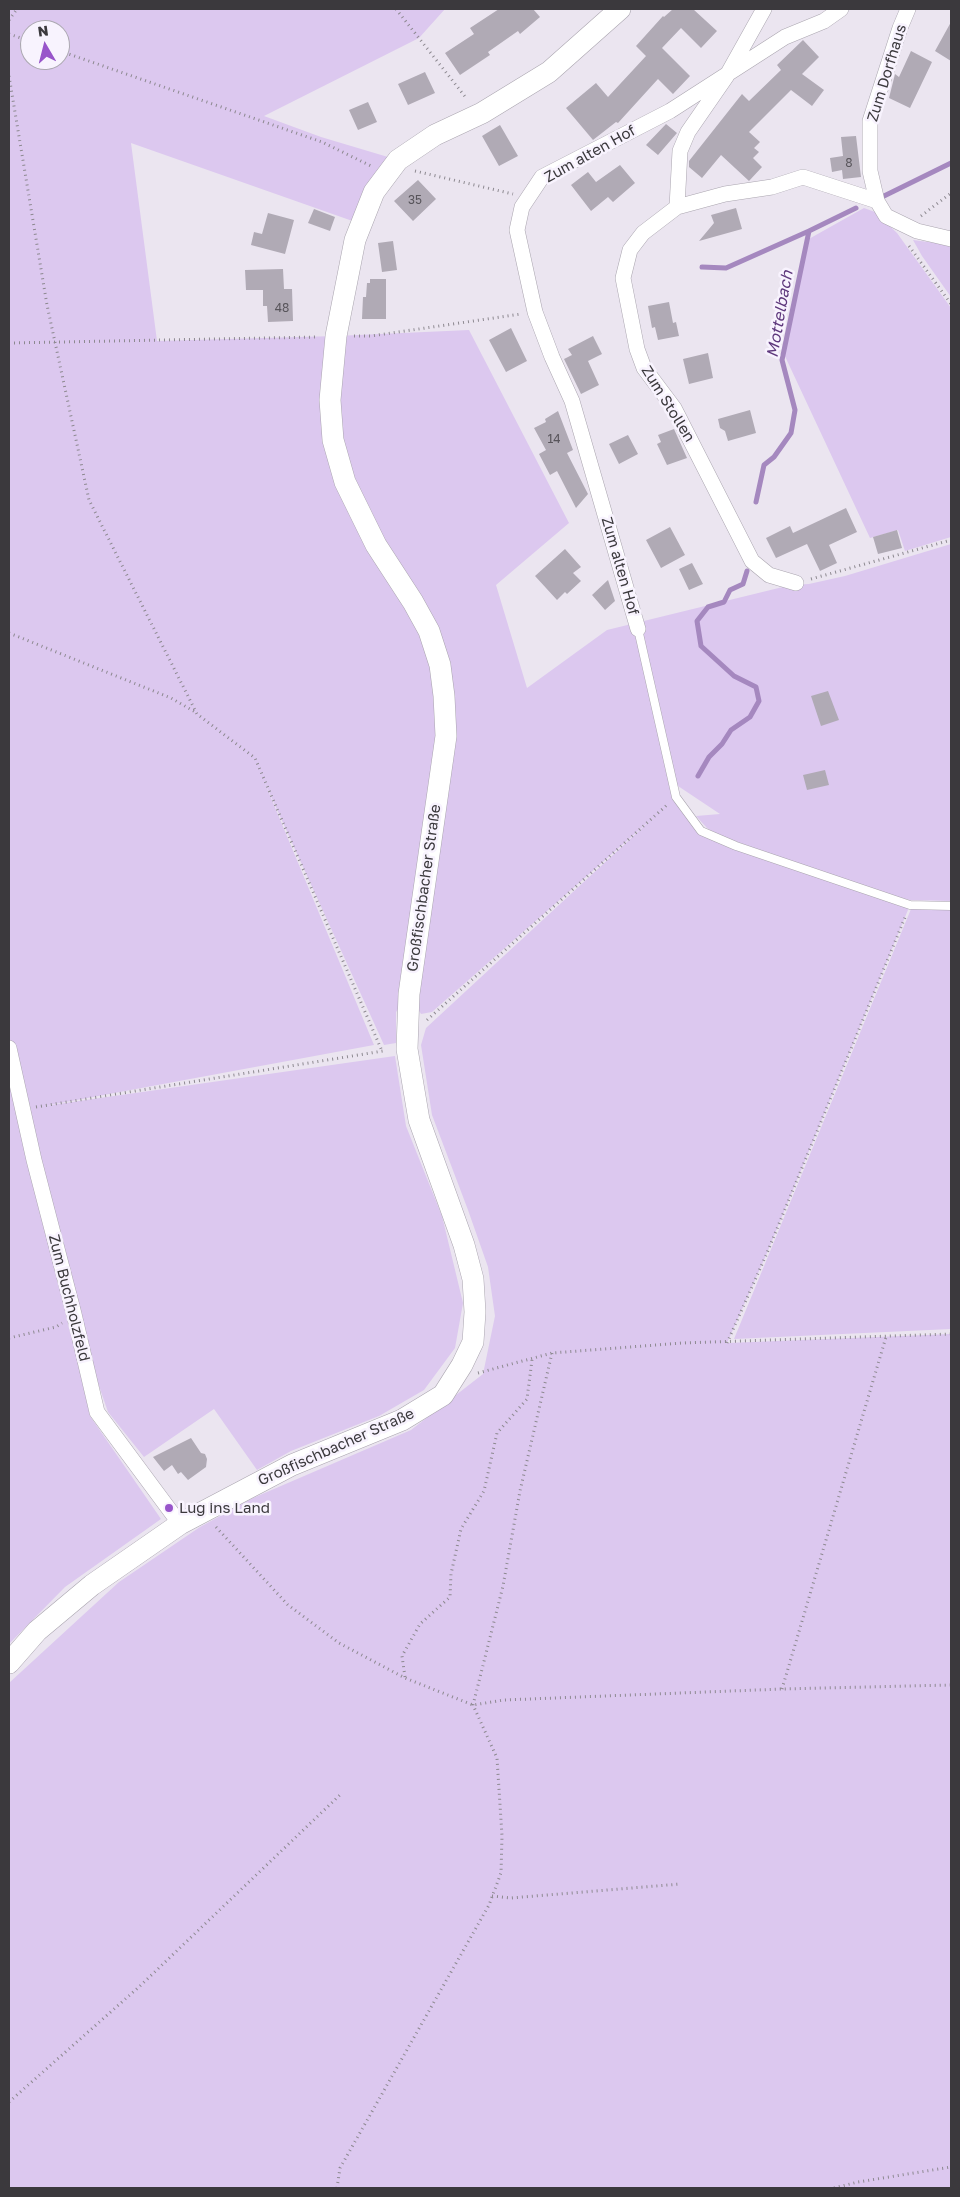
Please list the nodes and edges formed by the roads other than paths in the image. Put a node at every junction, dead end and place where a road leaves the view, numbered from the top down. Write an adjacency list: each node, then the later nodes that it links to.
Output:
1 (620, 9): 13 (main road, Großfischbacher Straße)
2 (764, 9): 5 (street)
3 (841, 9): 5 (street, Zum alten Hof)
4 (908, 9): 6 (street, Zum Dorfhaus)
5 (726, 77): 7 (street); 10 (street, Zum alten Hof)
6 (877, 201): 7 (street, Zum Stollen); 8 (street, Zum Dorfhaus)
7 (677, 207): 9 (street, Zum Stollen)
8 (951, 239)
9 (796, 583)
10 (638, 629): 11 (lane)
11 (951, 906)
12 (9, 1048): 13 (street, Zum Buchholzfeld)
13 (180, 1524): 14 (main road, Großfischbacher Straße)
14 (9, 1663)

